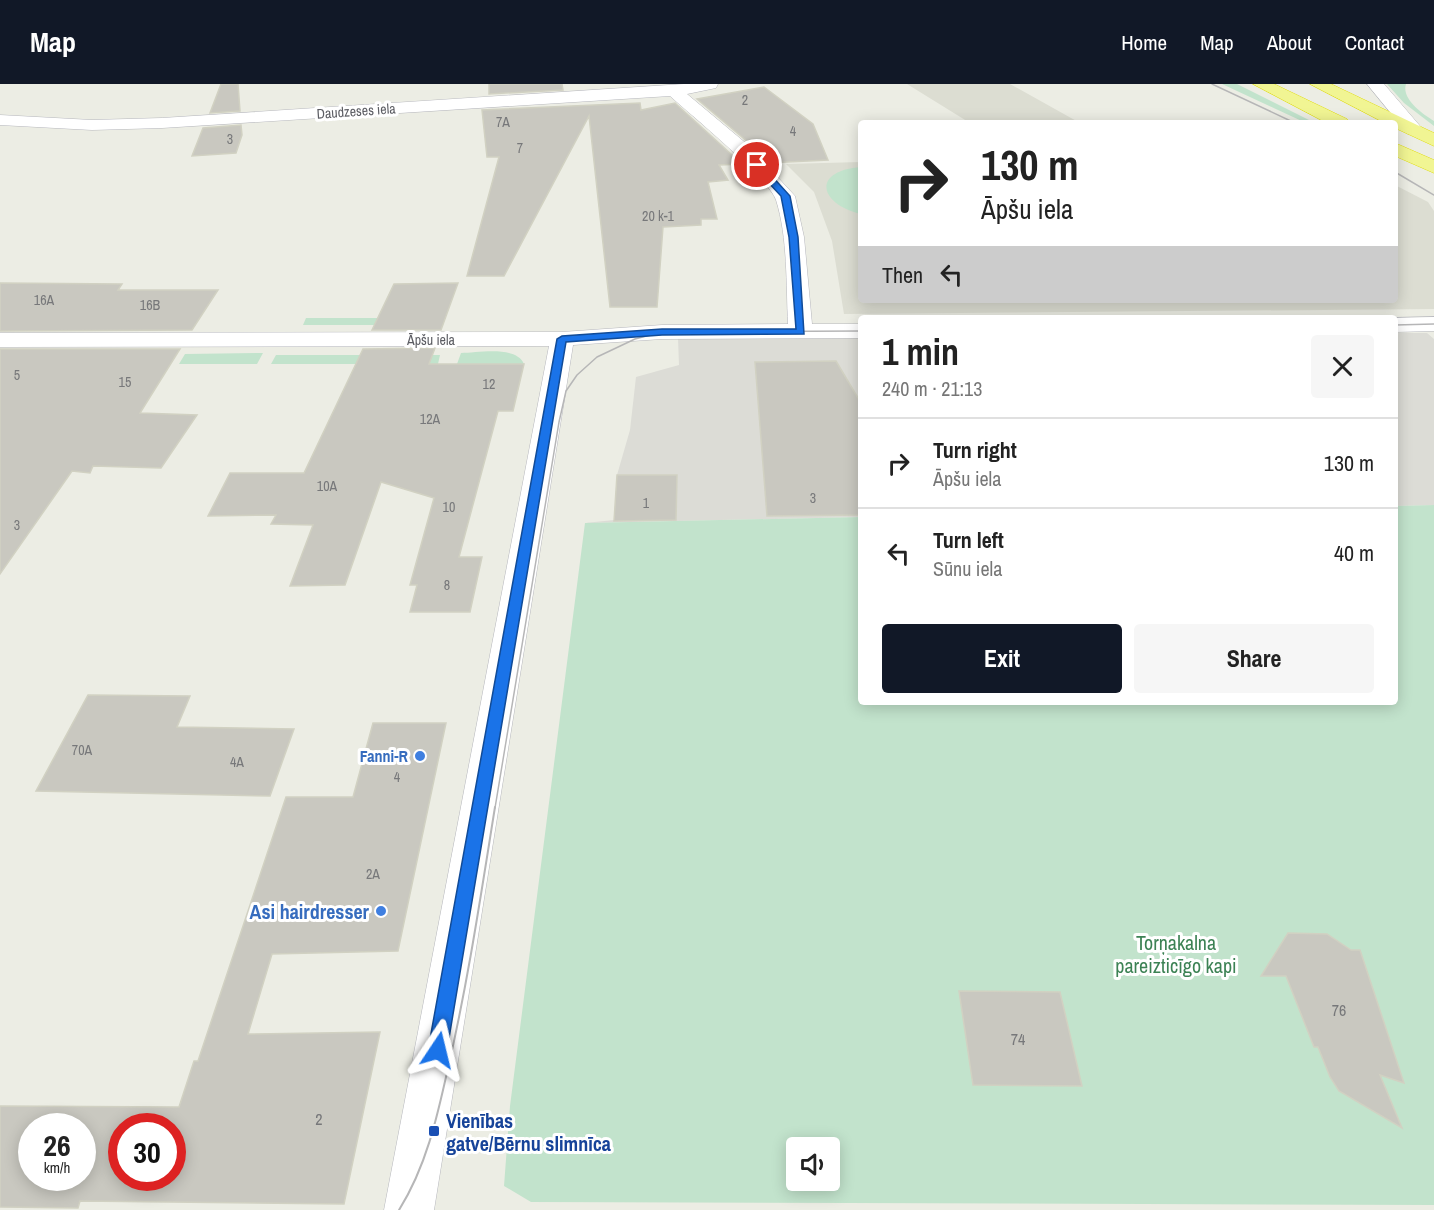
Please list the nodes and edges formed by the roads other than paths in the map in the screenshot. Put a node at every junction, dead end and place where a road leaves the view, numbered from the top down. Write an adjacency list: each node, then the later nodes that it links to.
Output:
1 (710, 84): 5 (street, Daudzeses iela)
2 (1261, 84): 7 (highway)
3 (1318, 84): 8 (highway)
4 (1375, 84): 10 (street)
5 (674, 91): 6 (street, Daudzeses iela); 17 (street)
6 (0, 120)
7 (1335, 120)
8 (1393, 120)
9 (1398, 122): 10 (highway)
10 (1414, 130): 11 (highway)
11 (1434, 141)
12 (1398, 150): 13 (highway)
13 (1434, 167)
14 (1434, 324): 15 (street)
15 (1398, 326)
16 (858, 331): 17 (street, Āpšu iela)
17 (801, 332): 18 (street, Āpšu iela)
18 (562, 339): 19 (street, Āpšu iela); 20 (street)
19 (0, 340)
20 (409, 1210)

